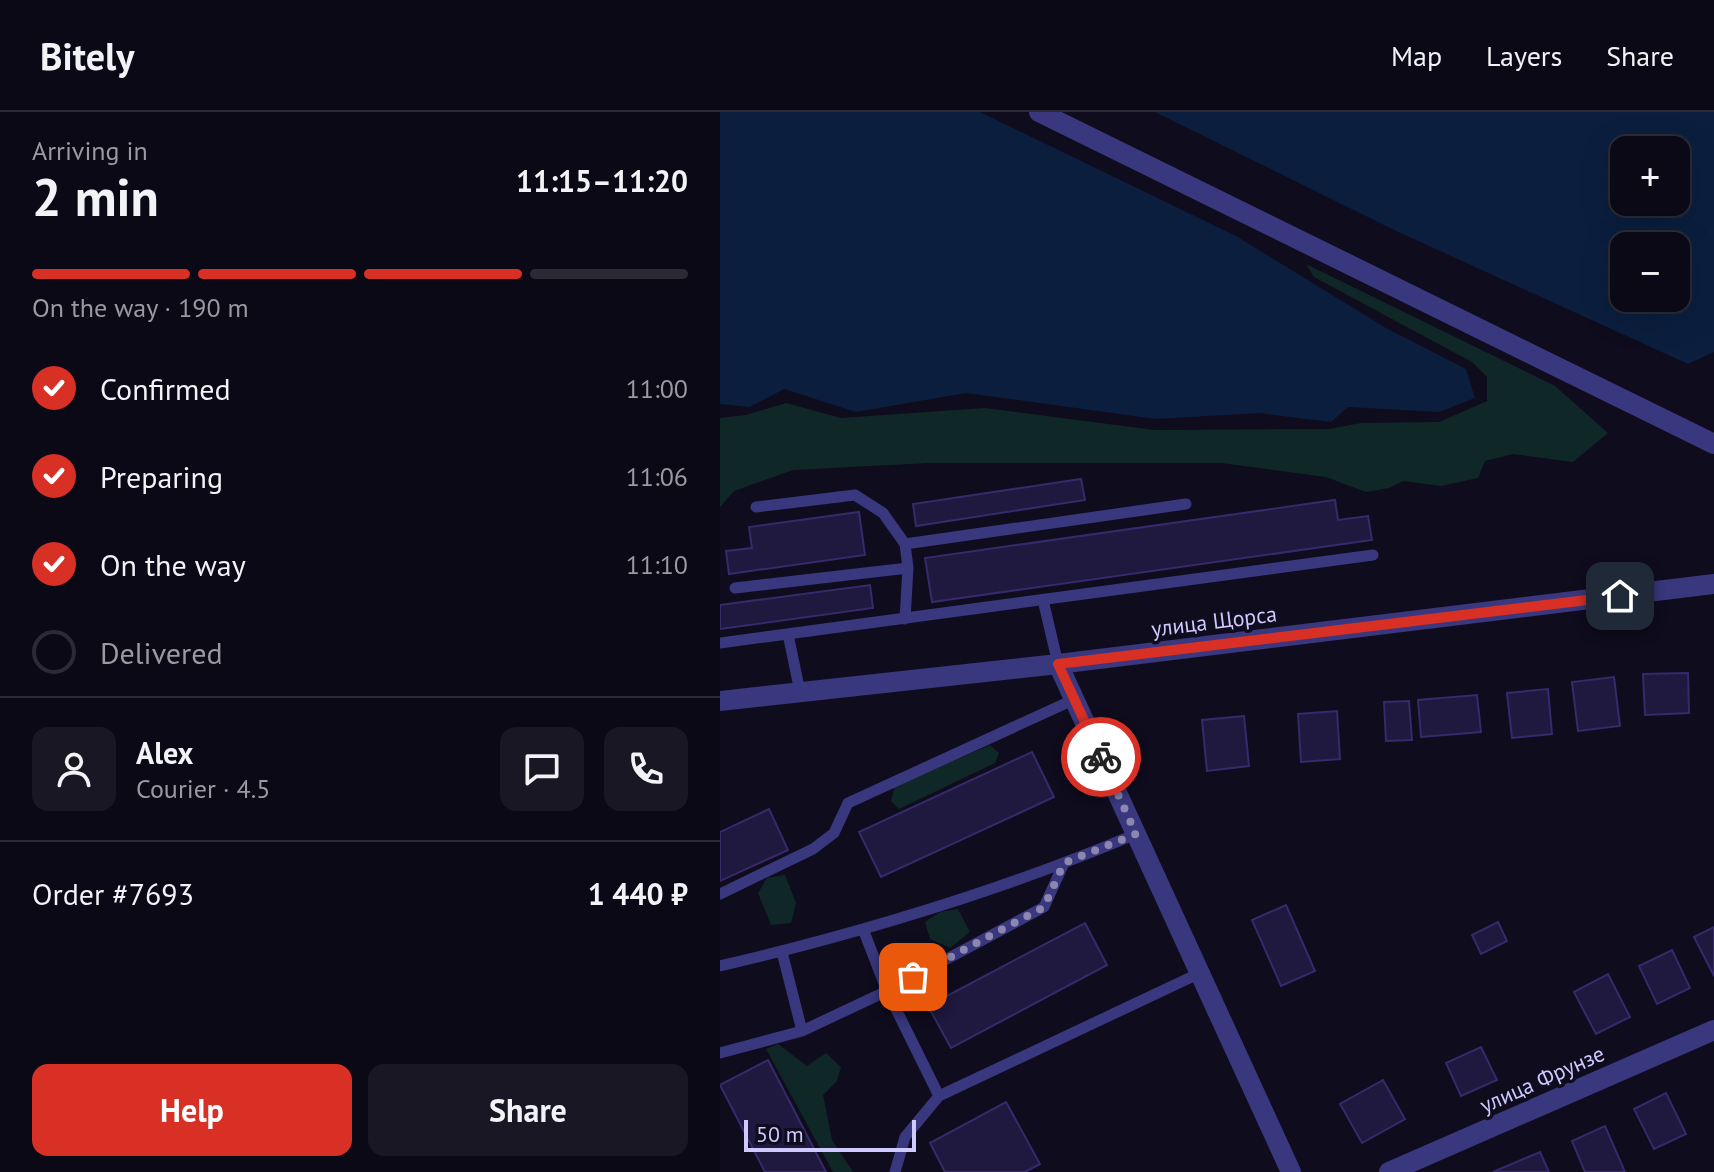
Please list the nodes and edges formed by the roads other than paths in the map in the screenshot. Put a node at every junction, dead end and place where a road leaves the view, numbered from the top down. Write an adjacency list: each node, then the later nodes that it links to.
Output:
1 (1039, 112): 2 (street)
2 (1714, 444)
3 (1186, 504): 5 (lane)
4 (756, 507): 5 (lane)
5 (905, 544): 7 (lane)
6 (1373, 555): 10 (lane)
7 (908, 568): 9 (lane); 11 (lane)
8 (1714, 584): 14 (street, улица Щорса)
9 (735, 588)
10 (1043, 600): 11 (lane); 14 (lane)
11 (905, 619): 12 (lane)
12 (788, 634): 13 (lane); 15 (lane)
13 (720, 643)
14 (1058, 664): 15 (street, улица Щорса); 16 (street)
15 (800, 692): 17 (street, улица Щорса)
16 (1075, 699): 18 (street); 20 (lane)
17 (720, 701)
18 (1136, 834): 19 (lane); 24 (street)
19 (1064, 863): 21 (lane); 25 (lane)
20 (720, 894)
21 (863, 929): 22 (lane); 25 (lane)
22 (782, 952): 23 (lane); 27 (lane)
23 (720, 966)
24 (1200, 973): 29 (lane); 31 (street)
25 (887, 991): 27 (lane); 29 (lane)
26 (1714, 1030): 32 (street, улица Фрунзе)
27 (802, 1031): 28 (lane)
28 (720, 1053)
29 (939, 1096): 30 (lane)
30 (895, 1172)
31 (1291, 1172)
32 (1389, 1172)

